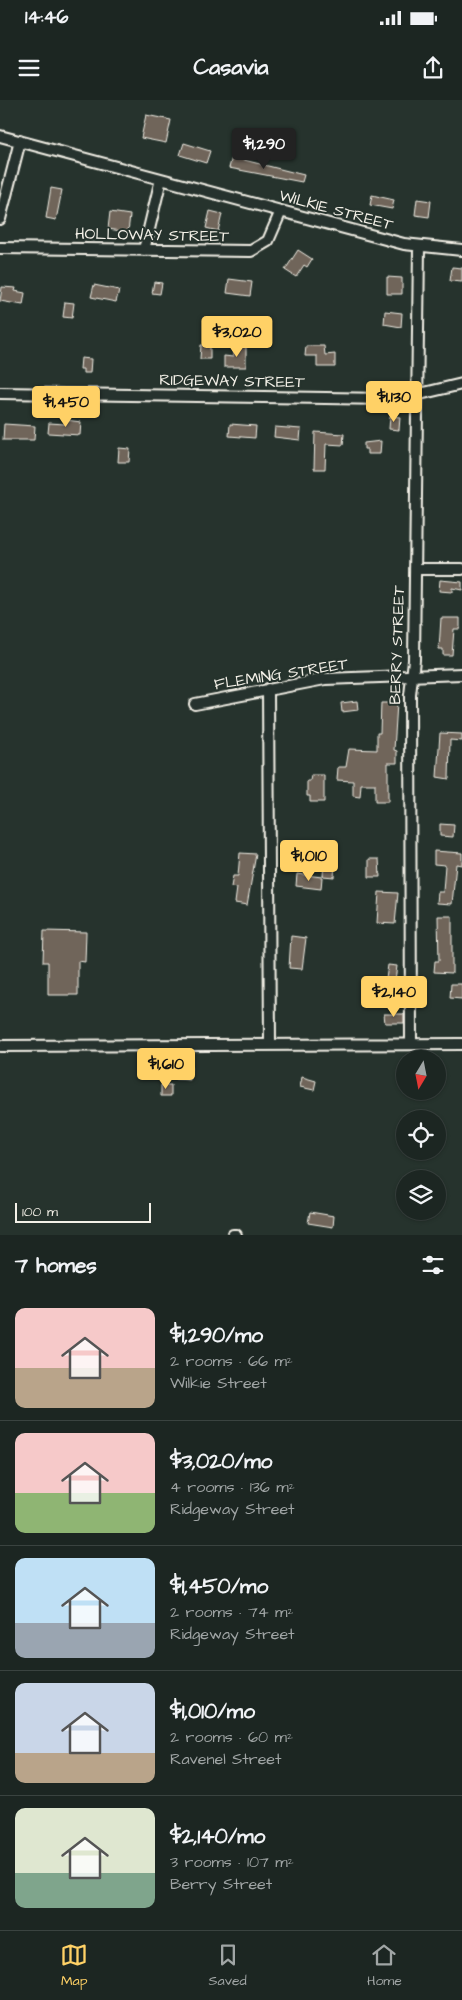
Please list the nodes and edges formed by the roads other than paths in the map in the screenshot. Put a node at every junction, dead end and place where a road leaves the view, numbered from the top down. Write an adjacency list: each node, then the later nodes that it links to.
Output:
1 (0, 136): 2 (street, WILKIE STREET)
2 (20, 141): 3 (street, WILKIE STREET); 5 (street)
3 (161, 179): 4 (street, WILKIE STREET); 8 (street)
4 (281, 211): 6 (street, WILKIE STREET); 8 (street, HOLLOWAY STREET)
5 (0, 219)
6 (418, 247): 9 (street, WILKIE STREET); 12 (street, BERRY STREET)
7 (0, 248): 8 (street, HOLLOWAY STREET)
8 (144, 250)
9 (462, 250)
10 (462, 384): 12 (street, RIDGEWAY STREET)
11 (0, 394): 12 (street, RIDGEWAY STREET)
12 (417, 394): 13 (street, BERRY STREET)
13 (415, 569): 14 (street); 16 (street, BERRY STREET)
14 (462, 569)
15 (462, 674): 16 (street, FLEMING STREET)
16 (412, 676): 17 (street, FLEMING STREET); 20 (street, BERRY STREET)
17 (268, 689): 18 (street, FLEMING STREET); 19 (street)
18 (195, 704)
19 (270, 1044): 20 (street); 22 (street)
20 (411, 1044): 21 (street)
21 (462, 1044)
22 (0, 1046)

